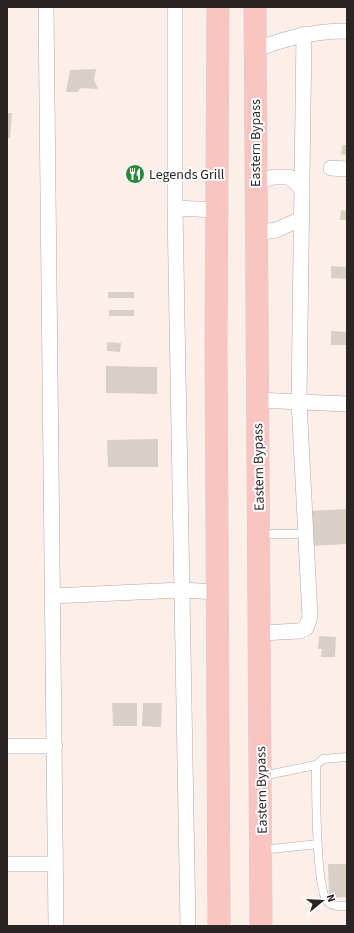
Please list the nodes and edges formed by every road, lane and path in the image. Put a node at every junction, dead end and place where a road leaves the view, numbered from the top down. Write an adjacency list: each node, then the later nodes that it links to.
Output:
1 (46, 7): 23 (street)
2 (175, 7): 12 (street)
3 (218, 7): 13 (main road)
4 (255, 7): 7 (main road, Eastern Bypass)
5 (347, 31): 6 (street)
6 (304, 34): 7 (street); 11 (street)
7 (254, 50): 10 (main road, Eastern Bypass)
8 (331, 168): 9 (street)
9 (347, 169)
10 (255, 182): 11 (street); 15 (main road, Eastern Bypass)
11 (302, 188): 14 (street)
12 (175, 208): 13 (street); 21 (street)
13 (217, 210): 22 (main road)
14 (301, 219): 15 (street); 17 (street)
15 (256, 233): 16 (main road, Eastern Bypass)
16 (257, 400): 17 (street); 19 (main road, Eastern Bypass)
17 (299, 401): 18 (street); 20 (street)
18 (347, 404)
19 (258, 534): 20 (lane); 24 (main road, Eastern Bypass)
20 (305, 534): 24 (street)
21 (181, 590): 22 (street); 23 (street); 36 (street)
22 (218, 592): 37 (main road)
23 (52, 596): 26 (street)
24 (260, 633): 29 (main road, Eastern Bypass)
25 (7, 746): 26 (street)
26 (55, 746): 33 (street)
27 (347, 757): 28 (lane)
28 (316, 765): 29 (lane); 30 (lane)
29 (261, 776): 31 (main road, Eastern Bypass)
30 (318, 844): 31 (lane); 34 (lane)
31 (262, 850): 38 (main road, Eastern Bypass)
32 (7, 864): 33 (street)
33 (55, 864): 35 (street)
34 (347, 906)
35 (56, 926)
36 (188, 926)
37 (219, 926)
38 (261, 926)

